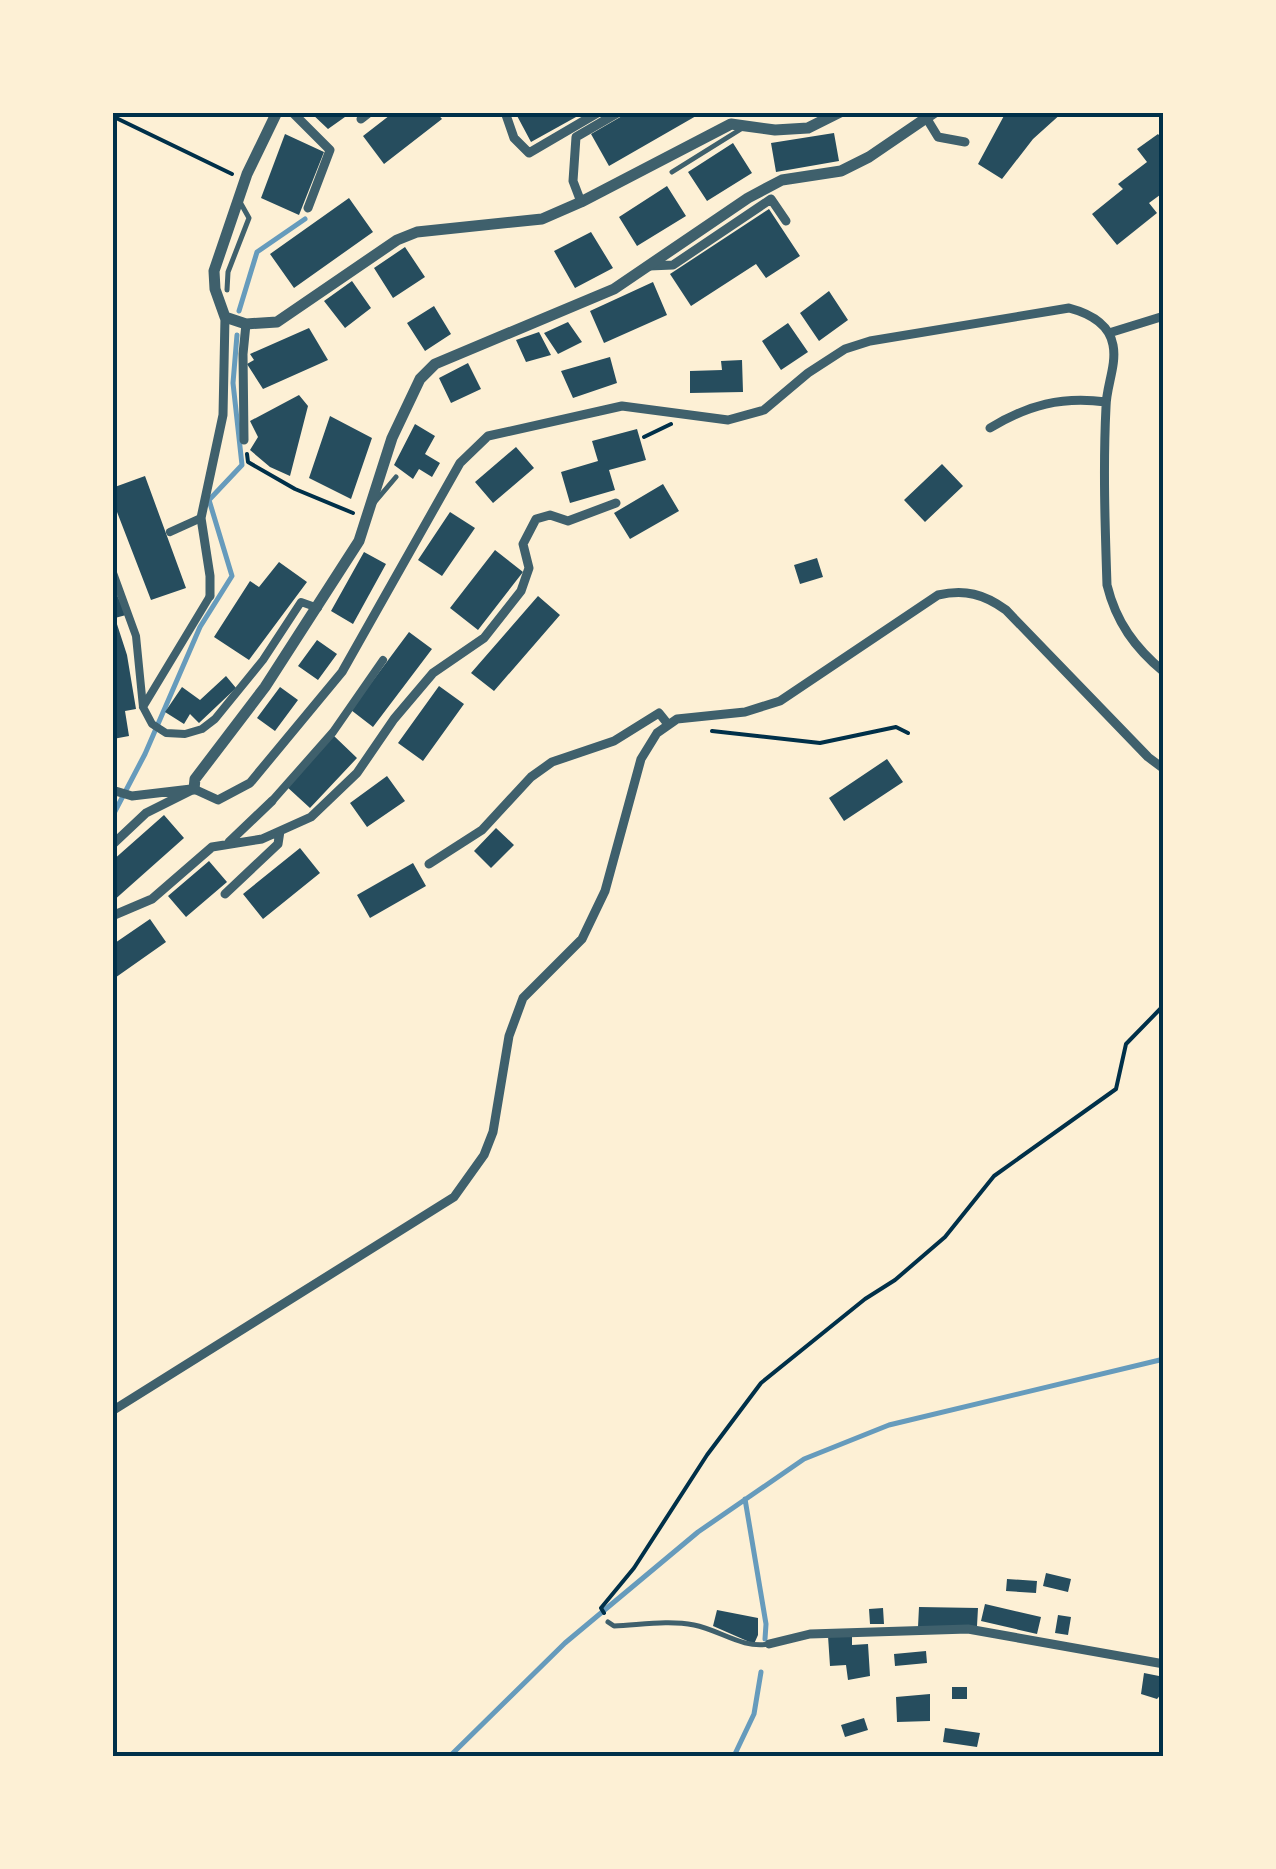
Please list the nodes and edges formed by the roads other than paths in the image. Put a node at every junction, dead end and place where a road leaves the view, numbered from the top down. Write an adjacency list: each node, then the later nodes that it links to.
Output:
1 (276, 112): 11 (street)
2 (292, 112): 13 (street)
3 (505, 112): 4 (street)
4 (600, 112)
5 (619, 112): 12 (street)
6 (840, 112): 8 (street)
7 (931, 116): 9 (street); 15 (street)
8 (748, 125): 10 (lane); 12 (street)
9 (965, 142)
10 (672, 172)
11 (238, 200): 16 (lane); 18 (street)
12 (582, 202): 19 (street)
13 (308, 208)
14 (786, 220): 15 (street)
15 (649, 266): 26 (street)
16 (227, 290)
17 (1164, 316): 20 (street)
18 (225, 317): 19 (street); 27 (street)
19 (246, 324): 23 (street)
20 (1109, 334): 21 (street); 37 (street)
21 (1106, 402): 22 (street); 33 (street)
22 (990, 428)
23 (244, 440)
24 (396, 477): 26 (lane)
25 (616, 502): 40 (street)
26 (372, 506): 31 (street)
27 (200, 518): 28 (street); 30 (street)
28 (170, 532)
29 (112, 570): 34 (street)
30 (210, 596): 34 (street)
31 (318, 608): 34 (street); 37 (street)
32 (383, 660): 39 (street)
33 (1164, 672)
34 (143, 707)
35 (667, 723): 36 (street); 43 (street); 46 (street)
36 (1164, 768)
37 (194, 789): 38 (street); 42 (street)
38 (112, 790)
39 (272, 800): 41 (street)
40 (280, 831): 41 (street); 44 (street)
41 (227, 844): 45 (street)
42 (112, 845)
43 (428, 864)
44 (225, 894)
45 (112, 916)
46 (112, 1410)
47 (608, 1622): 48 (lane)
48 (769, 1644): 49 (street)
49 (1164, 1664)

